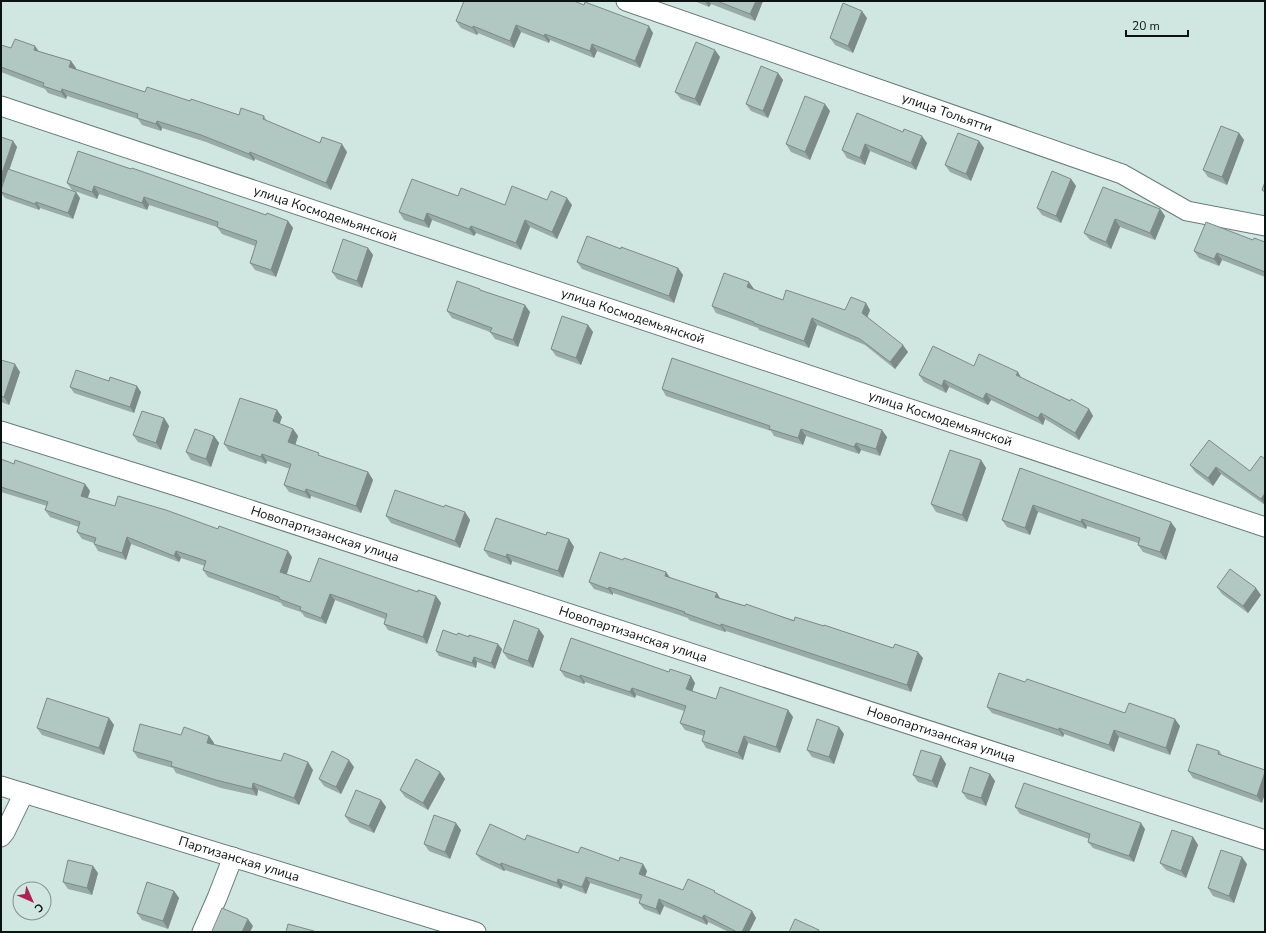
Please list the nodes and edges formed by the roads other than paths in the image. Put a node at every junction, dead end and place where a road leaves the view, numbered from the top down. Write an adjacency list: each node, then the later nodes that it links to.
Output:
1 (626, 1): 3 (street, улица Тольятти)
2 (1, 106): 5 (street, улица Космодемьянской)
3 (1265, 226)
4 (1, 431): 9 (street, Новопартизанская улица)
5 (1265, 527)
6 (1, 786): 7 (street, Партизанская улица)
7 (24, 794): 8 (street); 10 (street, Партизанская улица)
8 (1, 837)
9 (1265, 840)
10 (233, 856): 11 (street); 12 (street, Партизанская улица)
11 (202, 932)
12 (476, 932)

